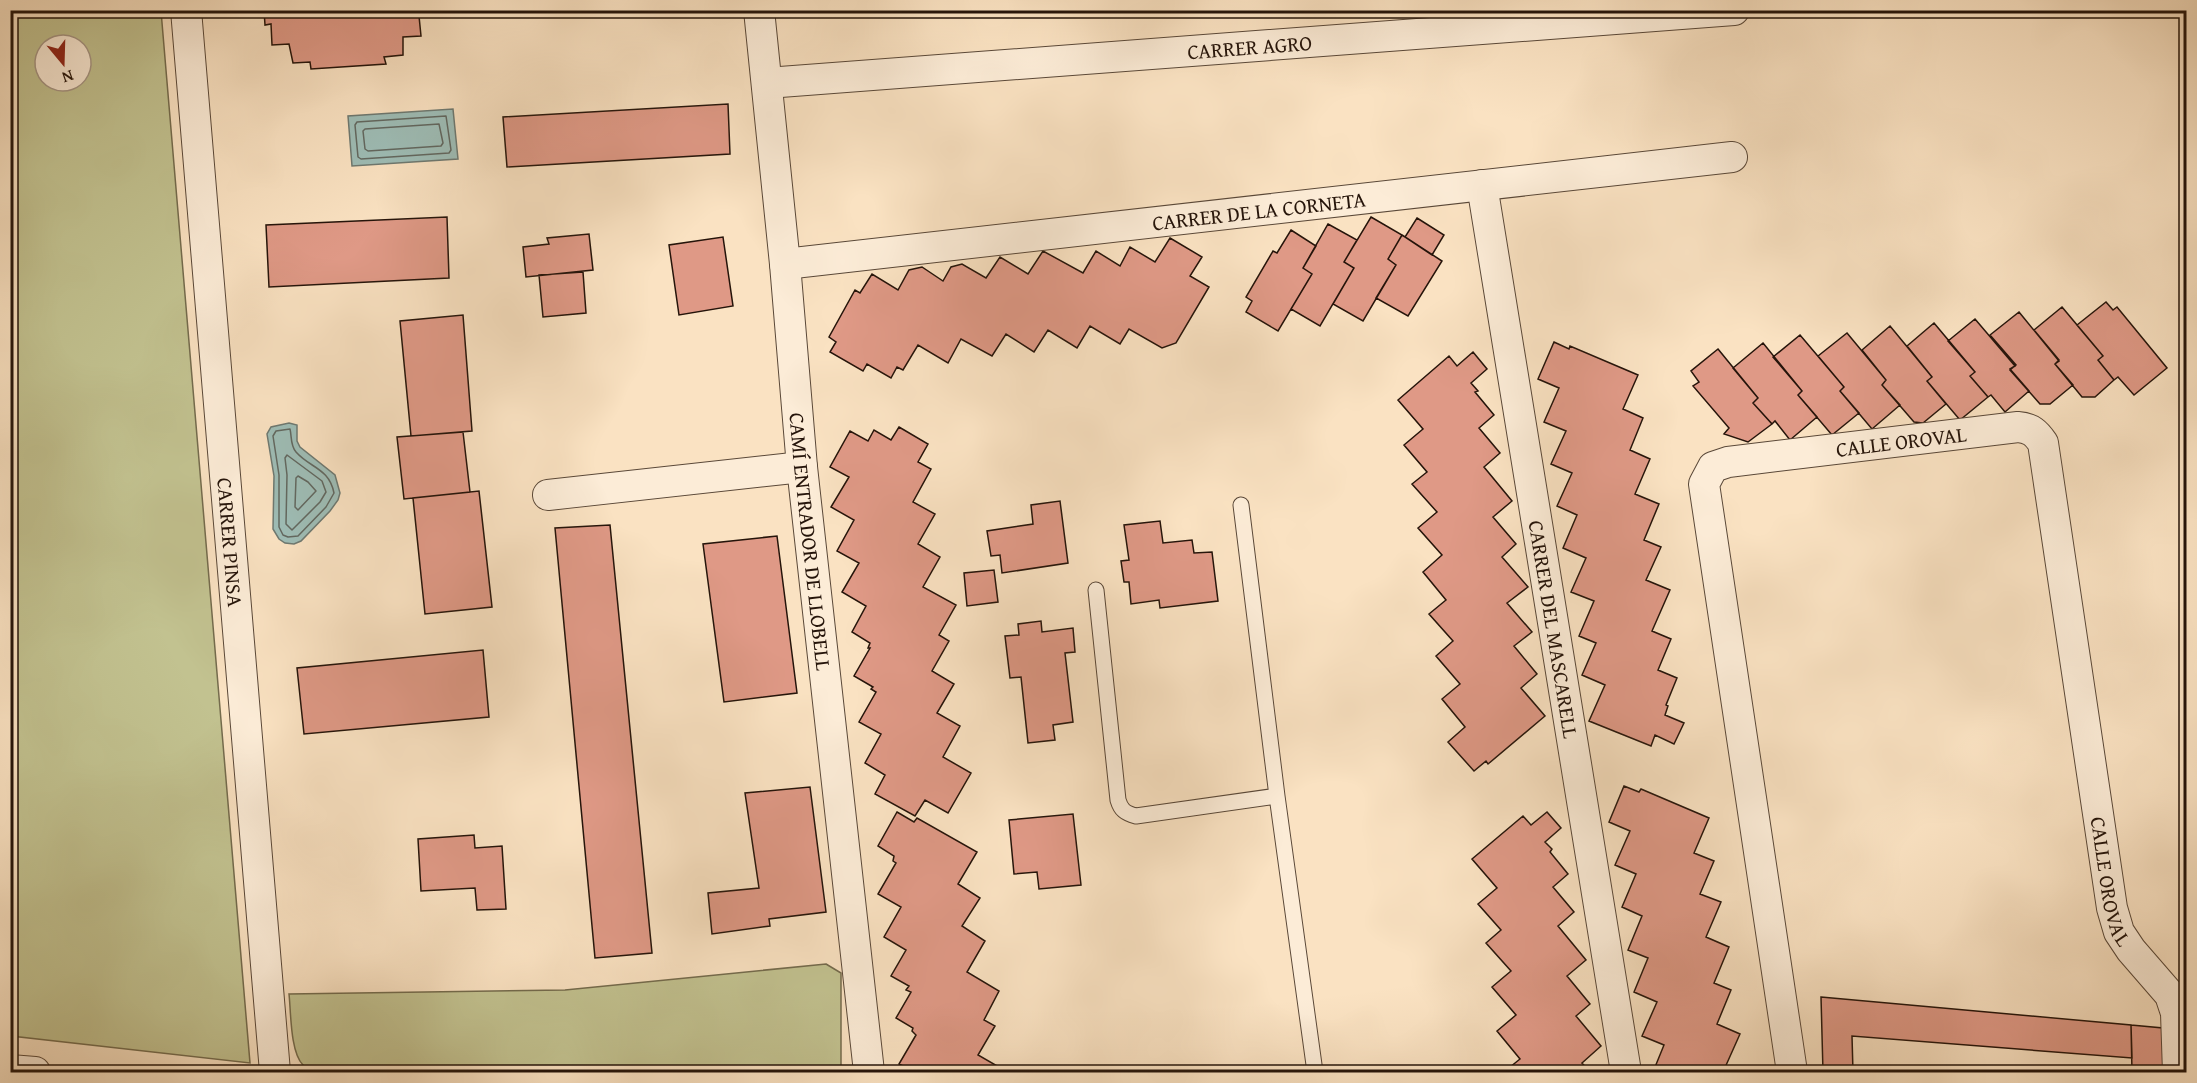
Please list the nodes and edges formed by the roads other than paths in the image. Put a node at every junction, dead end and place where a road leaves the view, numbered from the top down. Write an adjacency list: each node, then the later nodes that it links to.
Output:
1 (186, 10): 15 (street, CARRER PINSA)
2 (759, 10): 4 (street, CAMÍ ENTRADOR DE LLOBELL)
3 (1734, 10): 4 (street, CARRER AGRO)
4 (767, 83): 7 (street, CAMÍ ENTRADOR DE LLOBELL)
5 (1732, 157): 6 (street, CARRER DE LA CORNETA)
6 (1482, 185): 7 (street, CARRER DE LA CORNETA); 18 (street, CARRER DEL MASCARELL)
7 (785, 264): 8 (street, CAMÍ ENTRADOR DE LLOBELL)
8 (802, 467): 9 (street); 16 (street, CAMÍ ENTRADOR DE LLOBELL)
9 (548, 495)
10 (1241, 505): 12 (lane)
11 (1096, 590): 12 (lane)
12 (1276, 796): 17 (lane)
13 (10, 1070): 14 (street)
14 (35, 1072)
15 (275, 1072)
16 (869, 1072)
17 (1315, 1072)
18 (1626, 1072)
19 (1792, 1072): 20 (street, CALLE OROVAL)
20 (2178, 1072)

